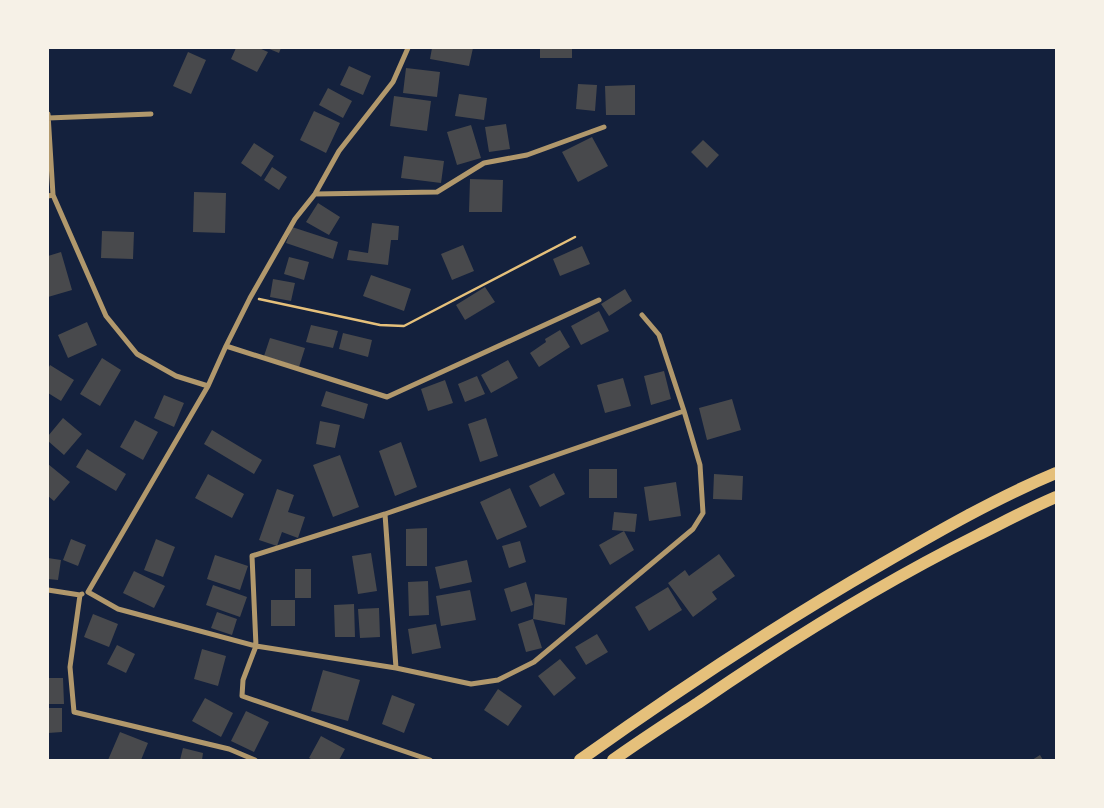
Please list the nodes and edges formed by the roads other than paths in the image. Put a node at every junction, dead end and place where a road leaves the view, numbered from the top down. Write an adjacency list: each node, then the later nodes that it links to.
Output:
1 (408, 48): 6 (street)
2 (48, 114): 4 (street)
3 (151, 114): 4 (street)
4 (48, 118): 7 (street)
5 (604, 127): 6 (street)
6 (314, 194): 10 (street)
7 (50, 196): 11 (street)
8 (599, 300): 10 (street)
9 (642, 314): 12 (street)
10 (226, 346): 11 (street)
11 (208, 386): 17 (street)
12 (684, 410): 15 (street); 20 (street)
13 (1056, 473): 23 (highway)
14 (1056, 497): 24 (highway)
15 (385, 514): 19 (street); 20 (street)
16 (48, 590): 18 (street)
17 (88, 592): 18 (street); 19 (street)
18 (80, 595): 21 (street)
19 (256, 646): 20 (street); 22 (street)
20 (396, 668)
21 (255, 760)
22 (430, 760)
23 (580, 760)
24 (613, 760)

